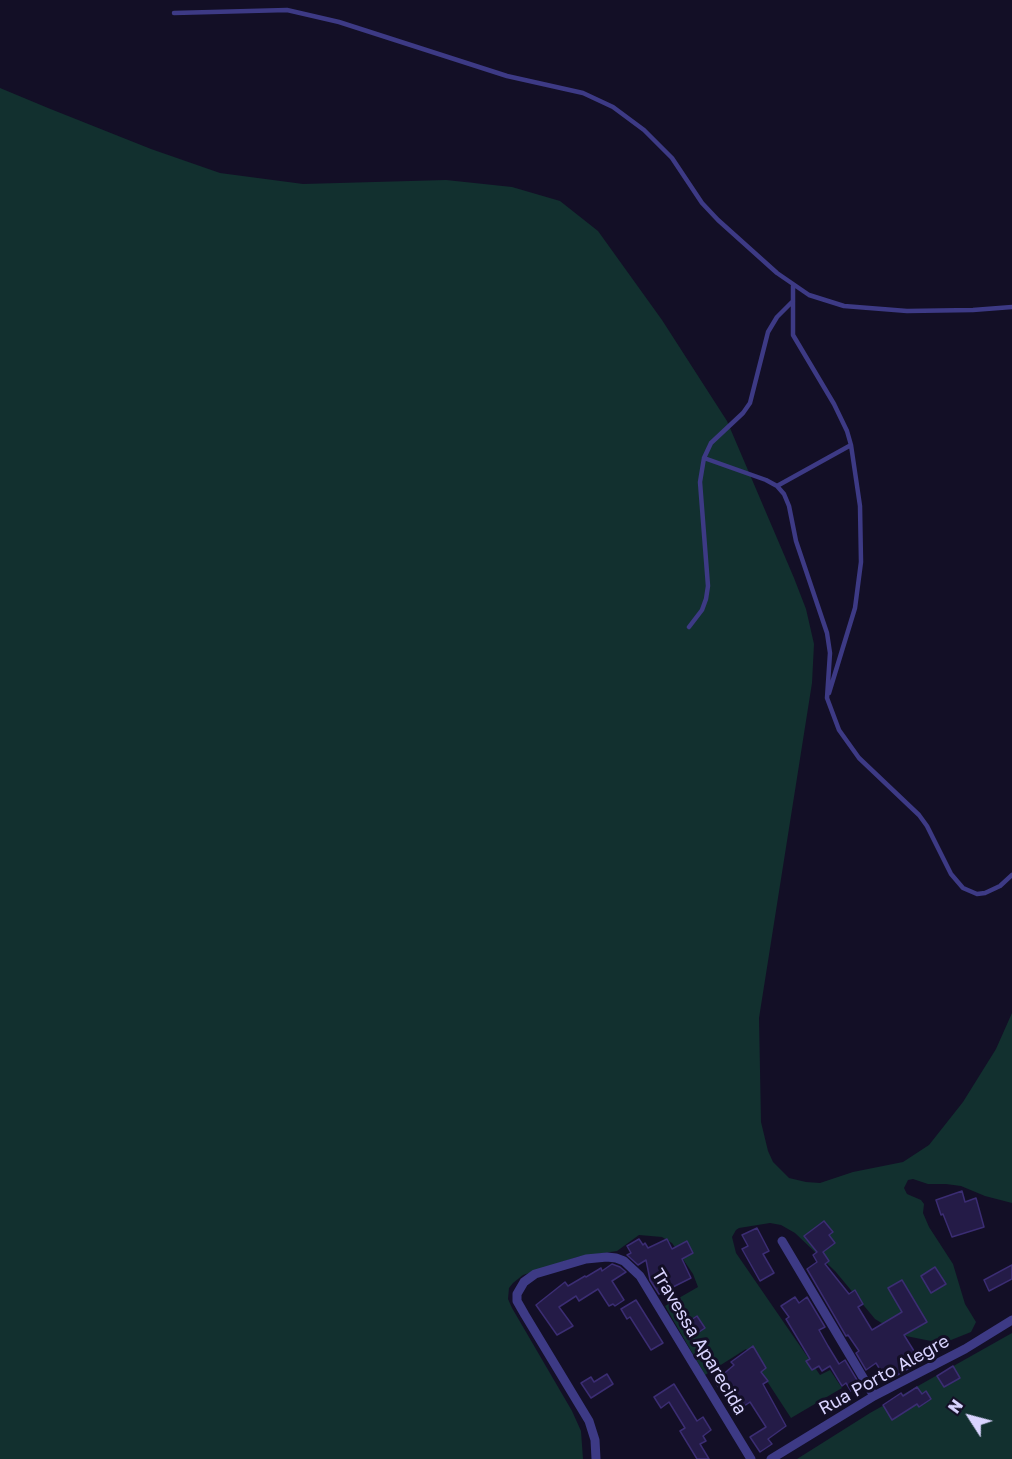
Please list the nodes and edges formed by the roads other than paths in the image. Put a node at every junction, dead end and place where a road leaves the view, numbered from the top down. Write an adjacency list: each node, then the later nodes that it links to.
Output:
1 (174, 12): 2 (lane)
2 (793, 286): 3 (lane); 4 (lane)
3 (793, 301): 5 (lane); 6 (lane)
4 (1012, 307)
5 (851, 445): 7 (lane); 9 (lane)
6 (704, 458): 7 (lane); 8 (lane)
7 (777, 486): 9 (lane)
8 (689, 627)
9 (827, 698): 10 (lane)
10 (1012, 875)
11 (782, 1241): 13 (street)
12 (1012, 1320): 13 (street, Rua Porto Alegre)
13 (874, 1396): 16 (street, Rua Porto Alegre)
14 (596, 1459): 15 (street, Travessa Aparecida)
15 (751, 1459)
16 (771, 1459)

